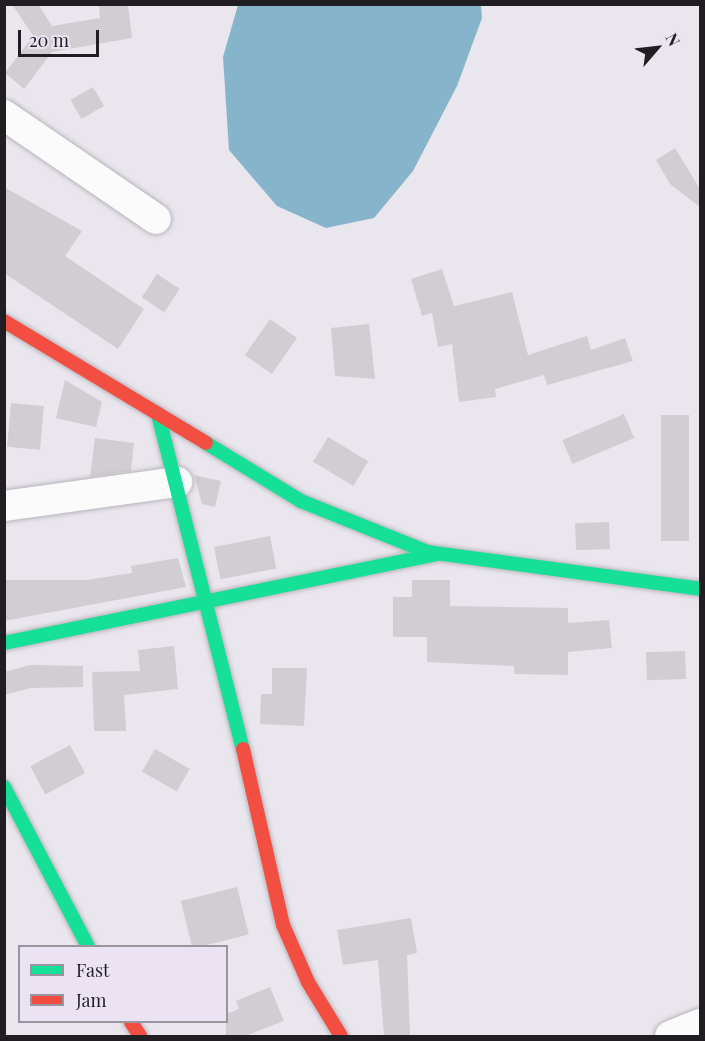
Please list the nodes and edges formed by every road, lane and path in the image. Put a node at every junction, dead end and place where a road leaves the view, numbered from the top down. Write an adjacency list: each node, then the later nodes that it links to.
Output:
1 (4, 115): 2 (street)
2 (156, 219)
3 (4, 321): 4 (street)
4 (158, 414): 5 (street); 7 (street)
5 (177, 482): 6 (street); 9 (street)
6 (4, 506)
7 (438, 554): 8 (street); 9 (street)
8 (700, 589)
9 (210, 604): 10 (street); 16 (street)
10 (4, 643)
11 (4, 787): 12 (street)
12 (87, 945)
13 (132, 1023): 15 (street)
14 (700, 1024): 17 (street)
15 (140, 1036)
16 (342, 1036)
17 (670, 1036)

